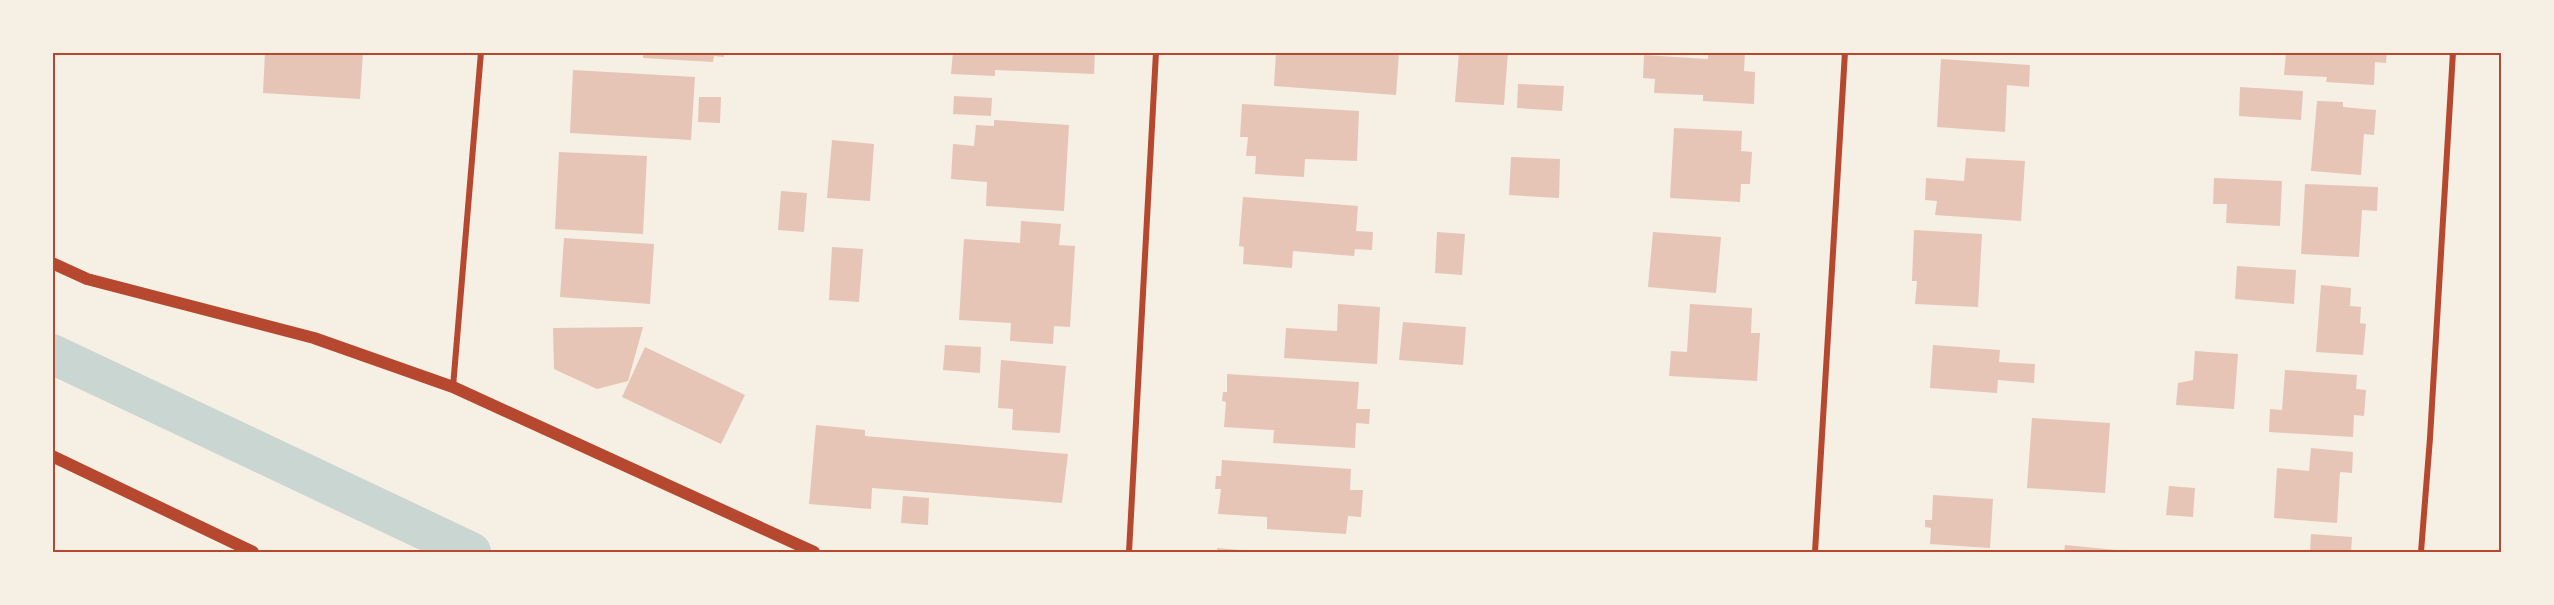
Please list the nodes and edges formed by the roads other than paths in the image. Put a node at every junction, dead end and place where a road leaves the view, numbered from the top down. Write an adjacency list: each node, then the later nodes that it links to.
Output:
1 (481, 52): 6 (street)
2 (1156, 52): 10 (street)
3 (1845, 52): 11 (street)
4 (2453, 52): 12 (street)
5 (52, 263): 6 (main road)
6 (453, 387): 9 (main road)
7 (52, 456): 8 (main road)
8 (253, 552)
9 (814, 552)
10 (1129, 552)
11 (1815, 552)
12 (2421, 552)

